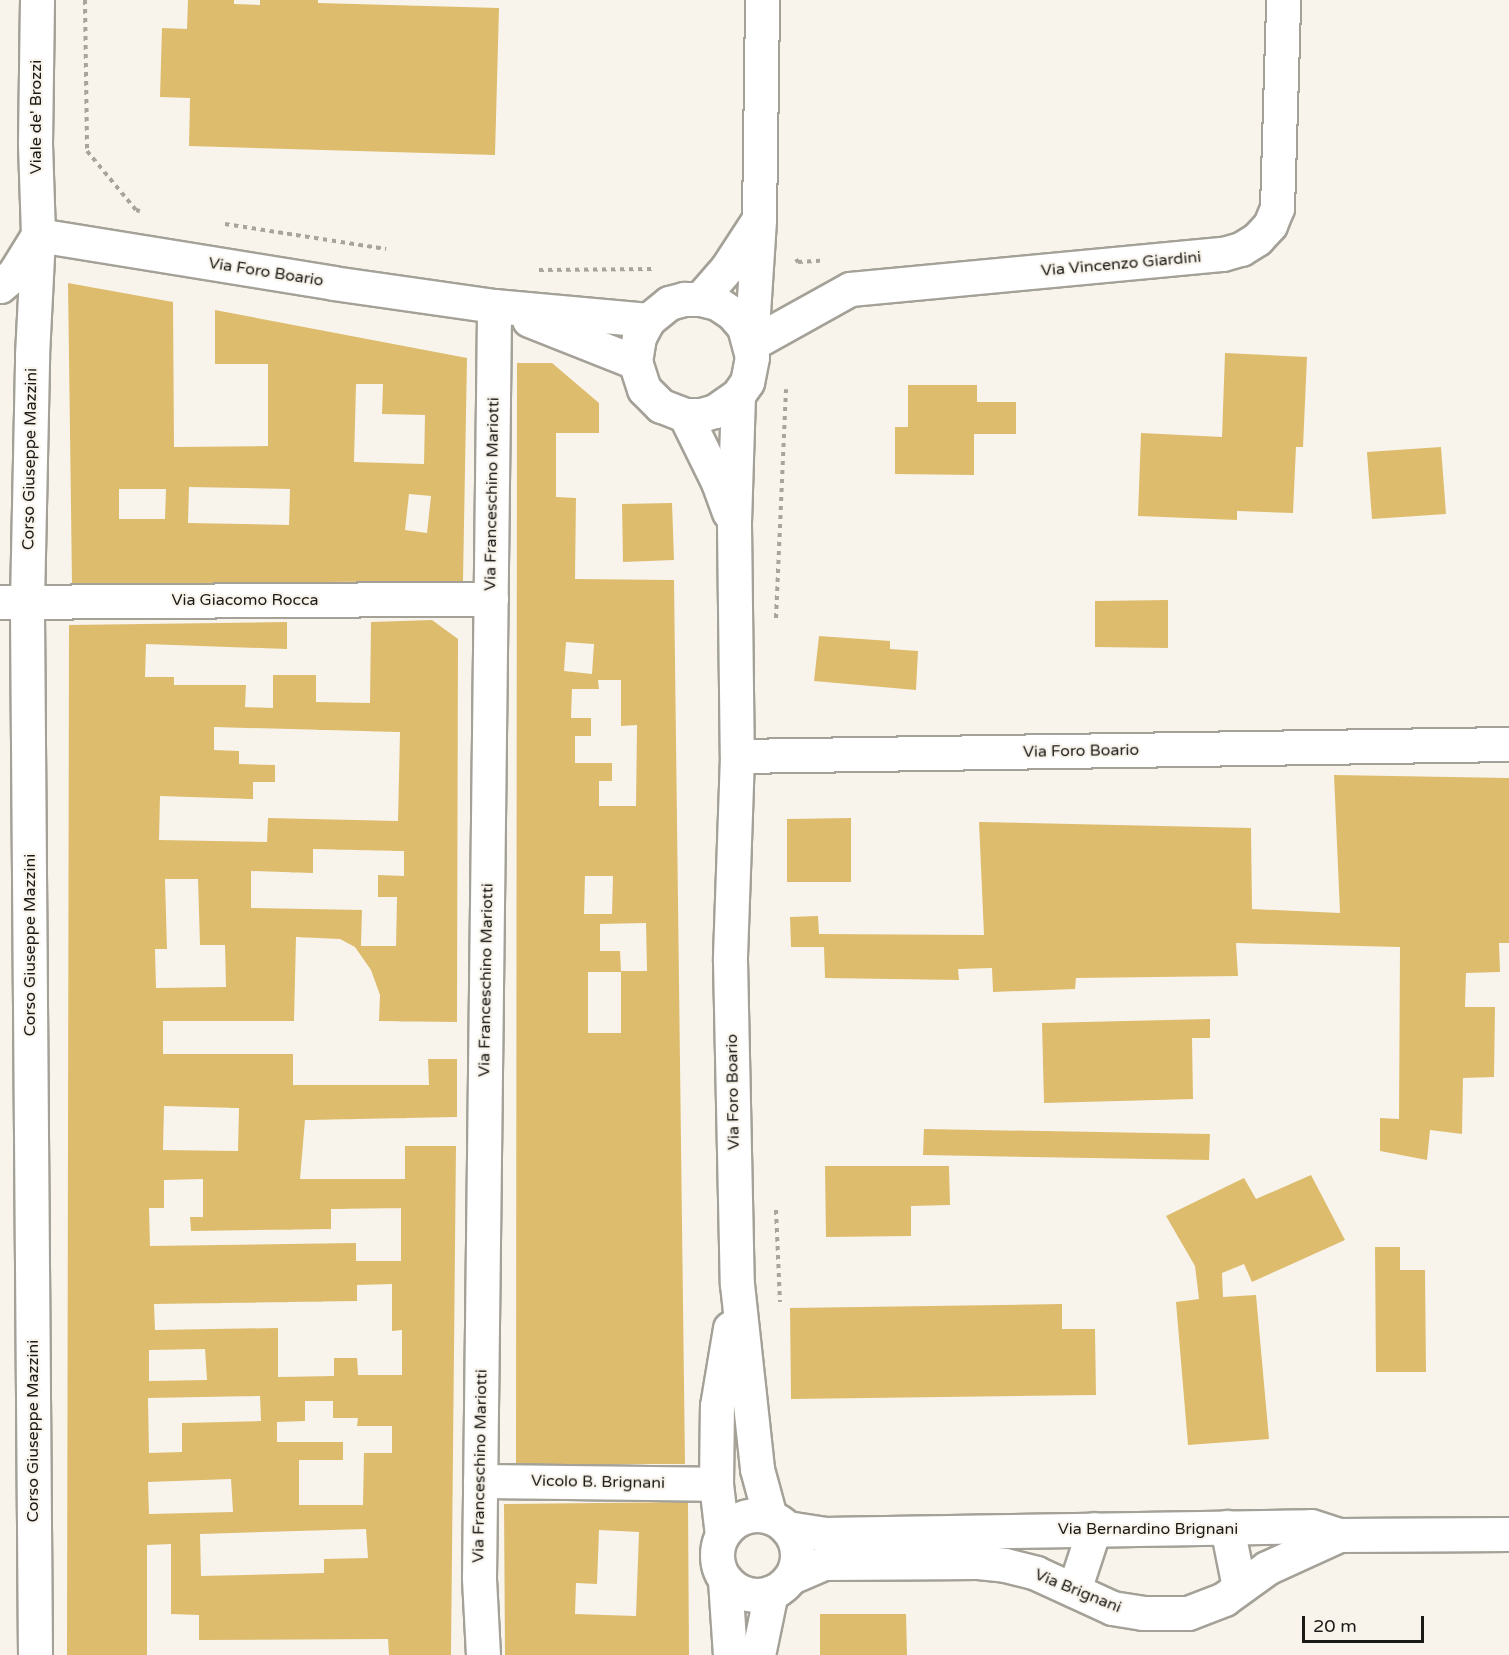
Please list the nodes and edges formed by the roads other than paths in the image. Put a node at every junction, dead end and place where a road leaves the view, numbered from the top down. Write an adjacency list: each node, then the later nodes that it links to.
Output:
1 (37, 0): 5 (street, Viale de' Brozzi)
2 (762, 0): 4 (street, Via Foro Boario)
3 (1283, 0): 10 (street, Via Vincenzo Giardini)
4 (758, 221): 7 (street); 10 (street, Via Foro Boario)
5 (38, 235): 6 (street); 8 (street, Via Foro Boario); 16 (street, Corso Giuseppe Mazzini)
6 (0, 286)
7 (700, 299): 9 (street); 10 (street)
8 (494, 306): 9 (street, Via Foro Boario); 11 (street, Via Foro Boario); 15 (street, Via Franceschino Mariotti)
9 (648, 320): 11 (street)
10 (751, 344): 12 (street, Via Foro Boario)
11 (635, 362): 13 (street)
12 (738, 395): 13 (street); 14 (street, Via Foro Boario)
13 (685, 415): 14 (street, Via Foro Boario)
14 (734, 525): 18 (street, Via Foro Boario)
15 (490, 599): 16 (street, Via Giacomo Rocca); 20 (street, Via Franceschino Mariotti)
16 (14, 602): 33 (street, Corso Giuseppe Mazzini)
17 (1509, 744): 18 (street, Via Foro Boario)
18 (737, 756): 19 (street, Via Foro Boario)
19 (737, 1284): 21 (street, Via Foro Boario); 22 (street, Via Foro Boario)
20 (480, 1481): 21 (street, Vicolo B. Brignani); 34 (street, Via Franceschino Mariotti)
21 (716, 1484): 26 (street, Via Foro Boario)
22 (778, 1522): 26 (street); 28 (street, Via Bernardino Brignani); 30 (street, Via Foro Boario)
23 (1227, 1527): 24 (street, Via Bernardino Brignani); 27 (street, Via Bernardino Brignani); 31 (street)
24 (1094, 1528): 28 (street, Via Bernardino Brignani); 32 (street)
25 (1509, 1534): 27 (street, Via Bernardino Brignani)
26 (722, 1535): 29 (street, Via Foro Boario)
27 (1339, 1535): 31 (street, Via Brignani)
28 (977, 1546): 30 (street, Via Brignani); 32 (street, Via Brignani)
29 (725, 1580): 30 (street); 35 (street, Via Foro Boario)
30 (781, 1584): 36 (street, Via Foro Boario)
31 (1239, 1587): 32 (street, Via Brignani)
32 (1074, 1590)
33 (35, 1655)
34 (483, 1655)
35 (730, 1655)
36 (758, 1655)

